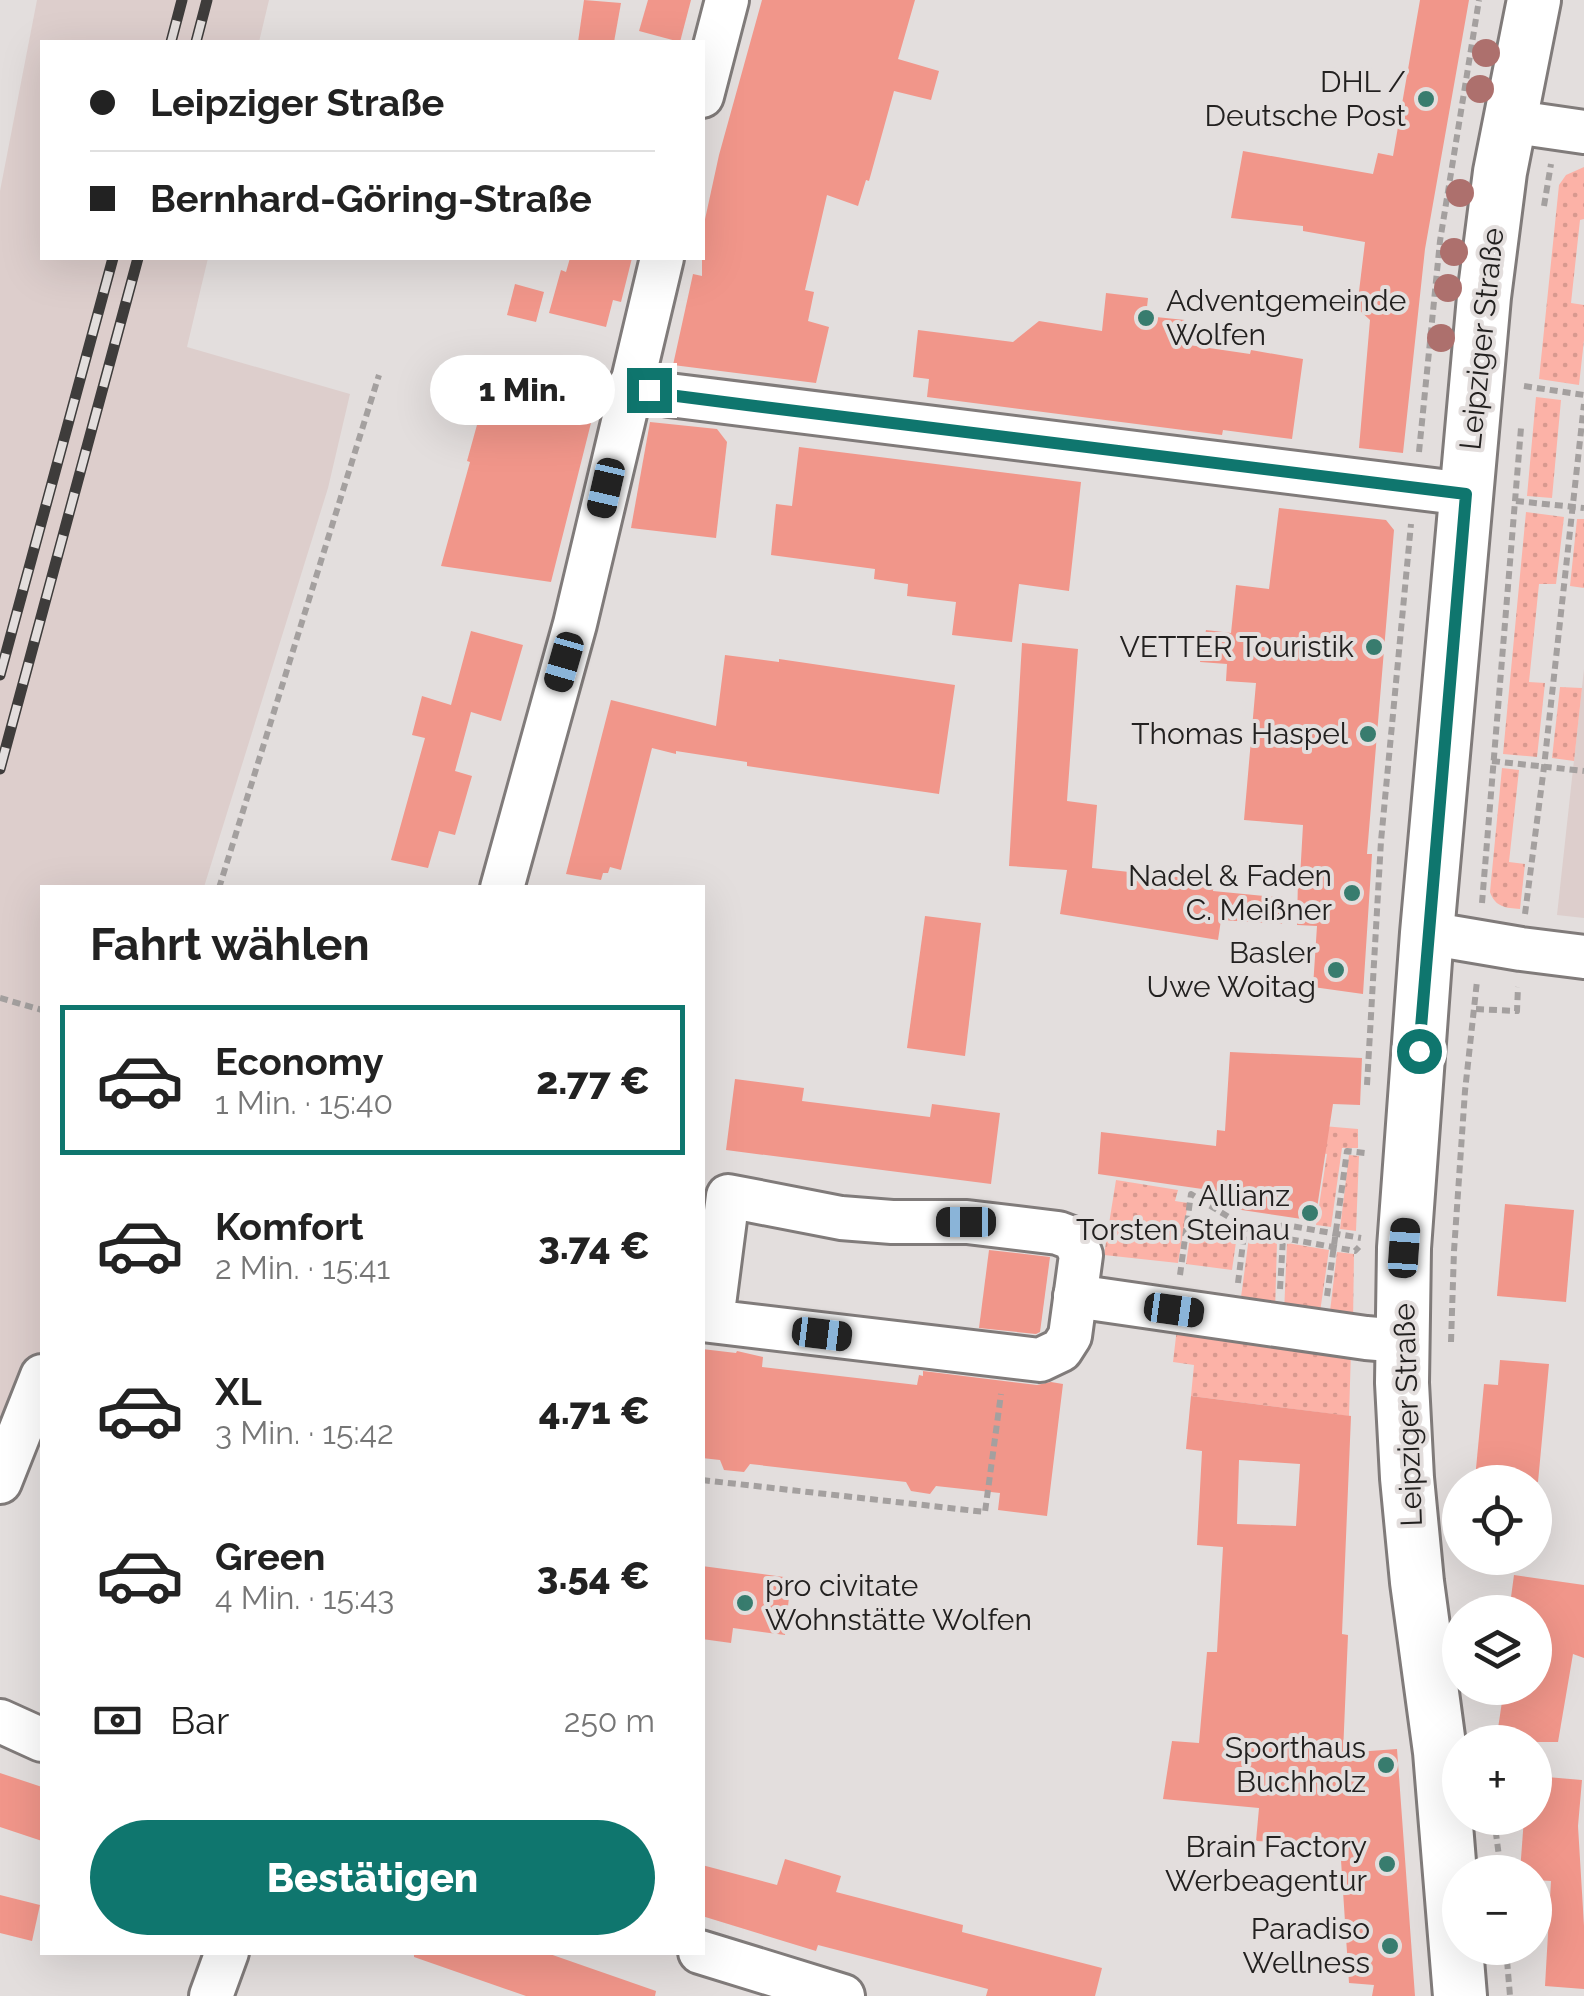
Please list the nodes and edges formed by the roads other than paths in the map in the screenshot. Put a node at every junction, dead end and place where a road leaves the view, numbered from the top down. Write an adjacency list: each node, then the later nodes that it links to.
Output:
1 (727, 0): 3 (street)
2 (1534, 0): 4 (main road, Leipziger Straße)
3 (705, 84)
4 (1509, 121): 5 (street); 8 (main road, Leipziger Straße)
5 (1584, 132)
6 (661, 260): 7 (street)
7 (630, 385): 8 (street); 9 (street)
8 (1491, 497): 10 (main road, Leipziger Straße)
9 (503, 885)
10 (1428, 933): 11 (street); 14 (main road, Leipziger Straße)
11 (1584, 958)
12 (1074, 1296): 13 (street); 13 (street); 14 (street)
13 (707, 1320)
14 (1426, 1348): 23 (main road, Leipziger Straße)
15 (40, 1381): 16 (street)
16 (0, 1482)
17 (0, 1721): 18 (street)
18 (40, 1739)
19 (705, 1954): 22 (street)
20 (226, 1955): 21 (street)
21 (211, 1996)
22 (843, 1996)
23 (1460, 1996)

